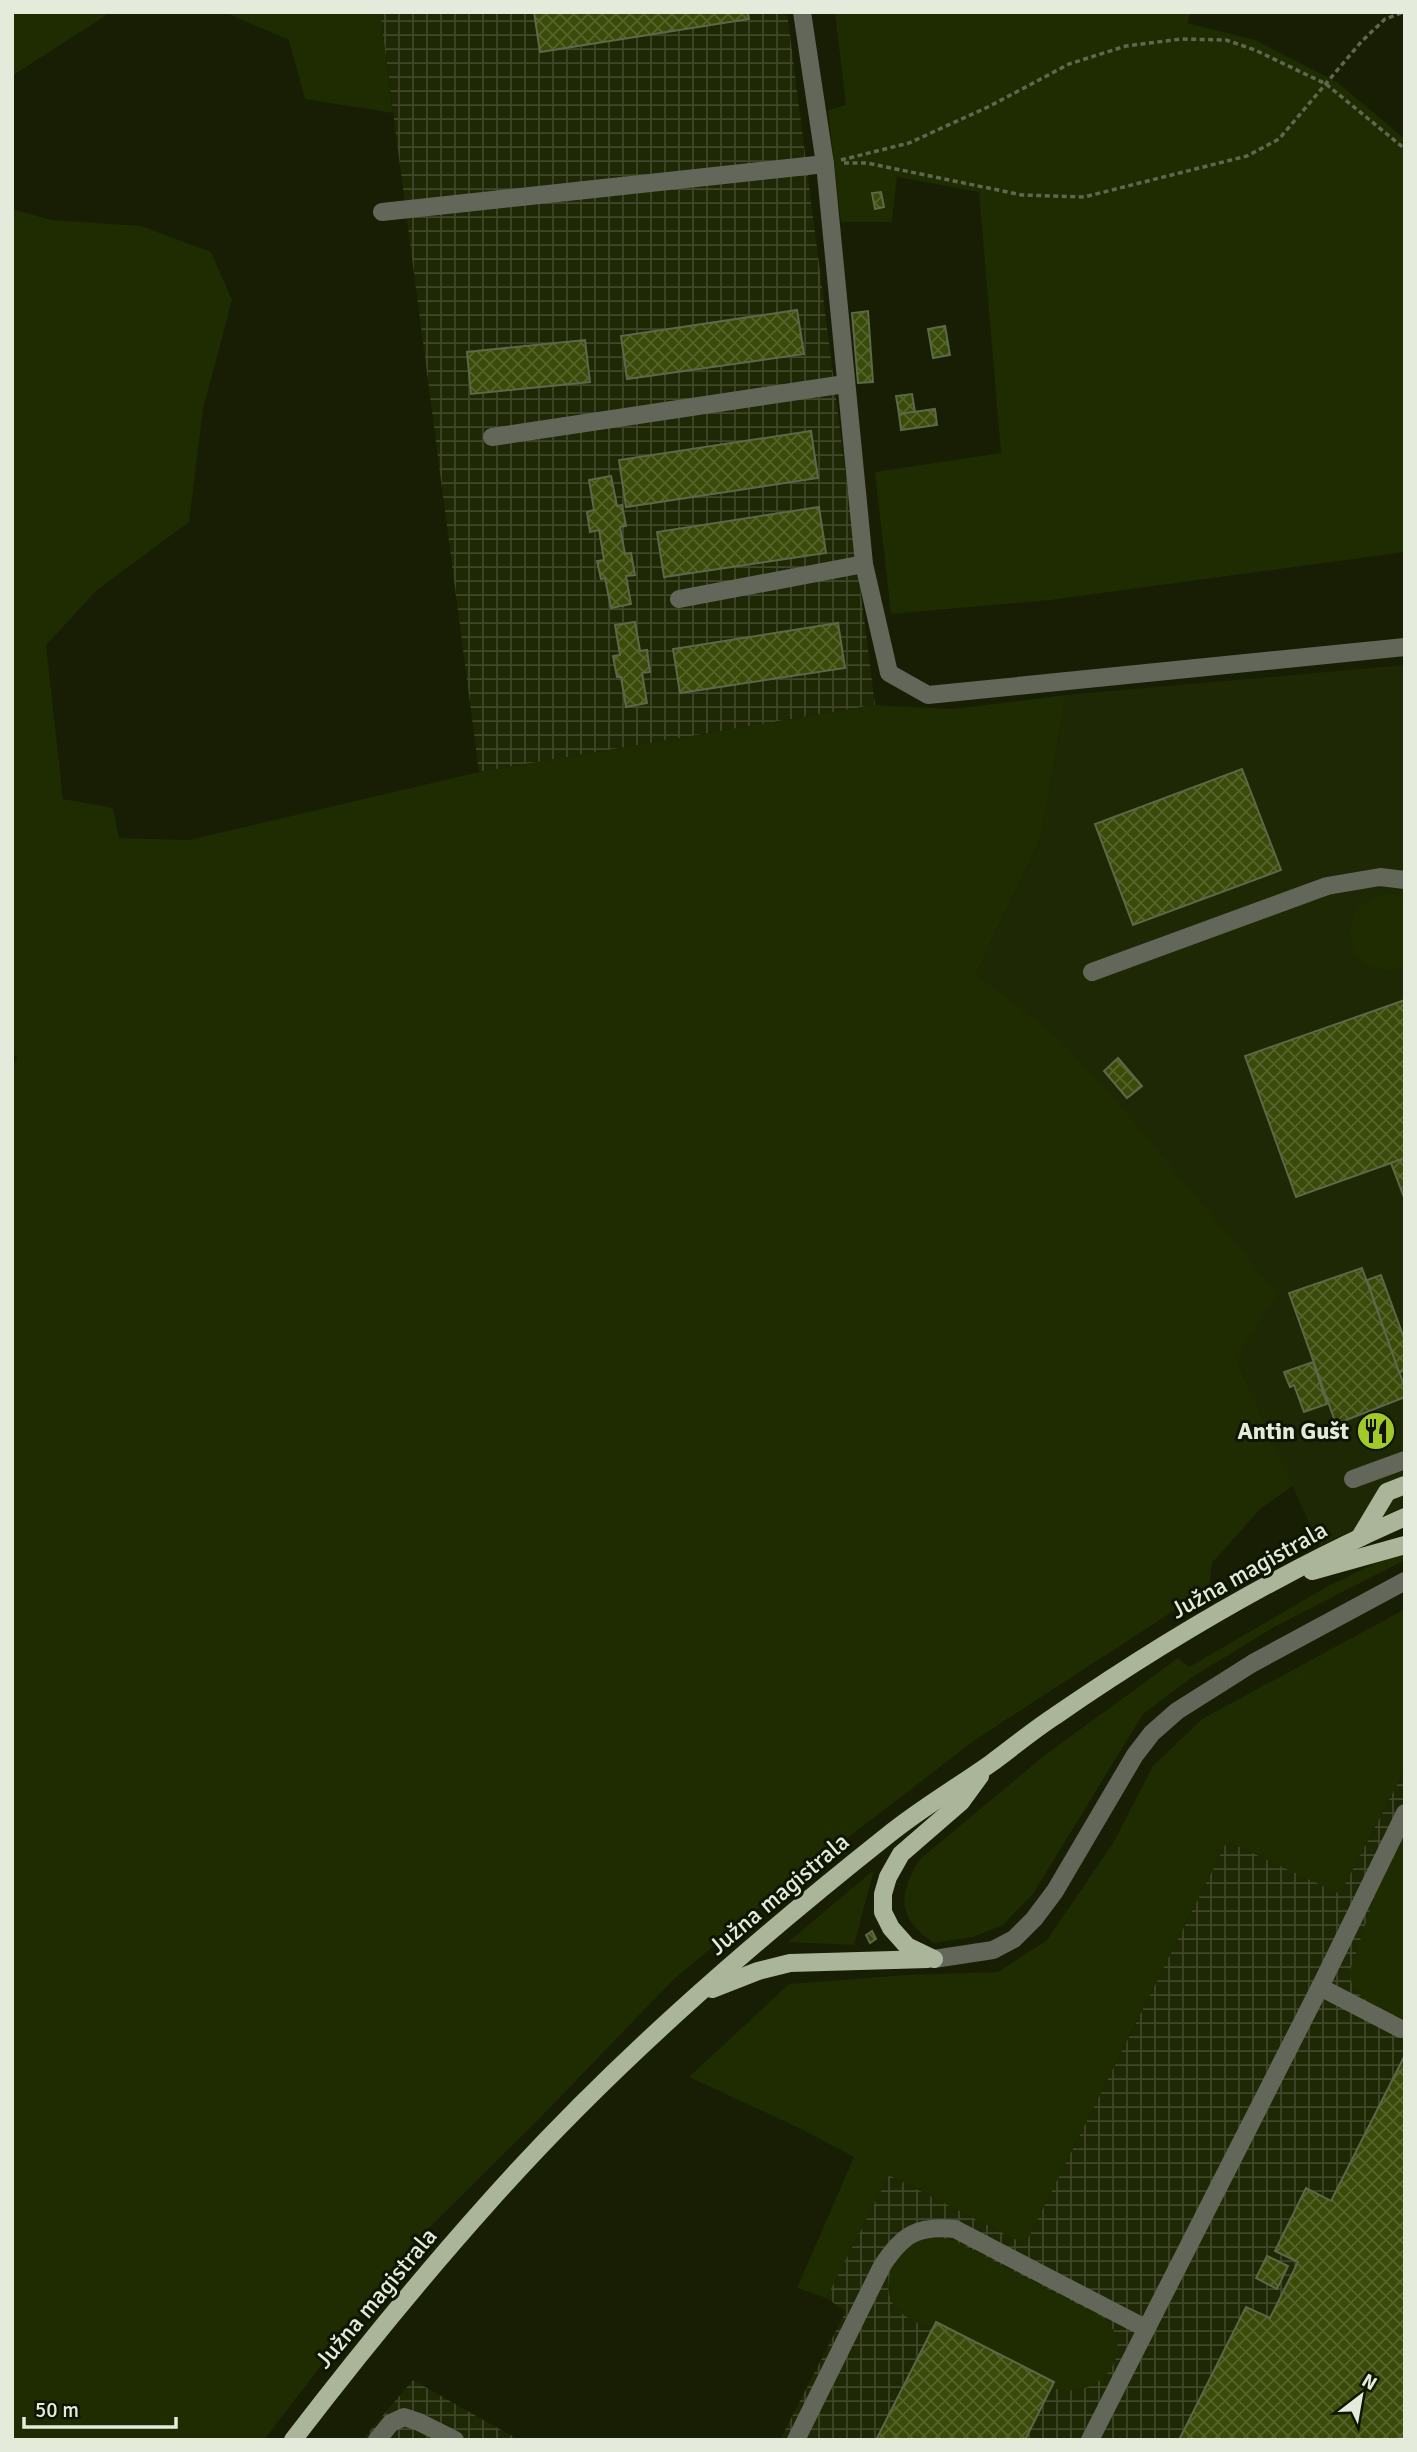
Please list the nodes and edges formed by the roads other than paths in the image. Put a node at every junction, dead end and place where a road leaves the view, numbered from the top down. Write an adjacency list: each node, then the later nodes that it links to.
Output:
1 (802, 12): 2 (street)
2 (825, 164): 3 (street); 4 (street)
3 (382, 212)
4 (845, 384): 5 (street); 6 (street)
5 (492, 437)
6 (864, 564): 7 (street); 8 (street)
7 (679, 599)
8 (1405, 647)
9 (1405, 880): 10 (street)
10 (1092, 972)
11 (1405, 1460): 12 (street)
12 (1353, 1479)
13 (1405, 1485): 15 (main road)
14 (1405, 1517): 15 (main road, Južna magistrala)
15 (1360, 1536): 18 (main road, Južna magistrala)
16 (1405, 1545): 18 (main road)
17 (1405, 1581): 21 (street)
18 (1256, 1592): 19 (main road, Južna magistrala)
19 (989, 1765): 21 (main road); 23 (main road, Južna magistrala)
20 (1405, 1813): 22 (street)
21 (934, 1959): 23 (main road)
22 (1320, 1987): 24 (street); 25 (street)
23 (698, 1994): 26 (main road, Južna magistrala)
24 (1401, 2029)
25 (1145, 2328): 29 (street); 30 (street)
26 (293, 2440)
27 (377, 2440): 28 (street)
28 (455, 2440)
29 (796, 2440)
30 (1090, 2440)

